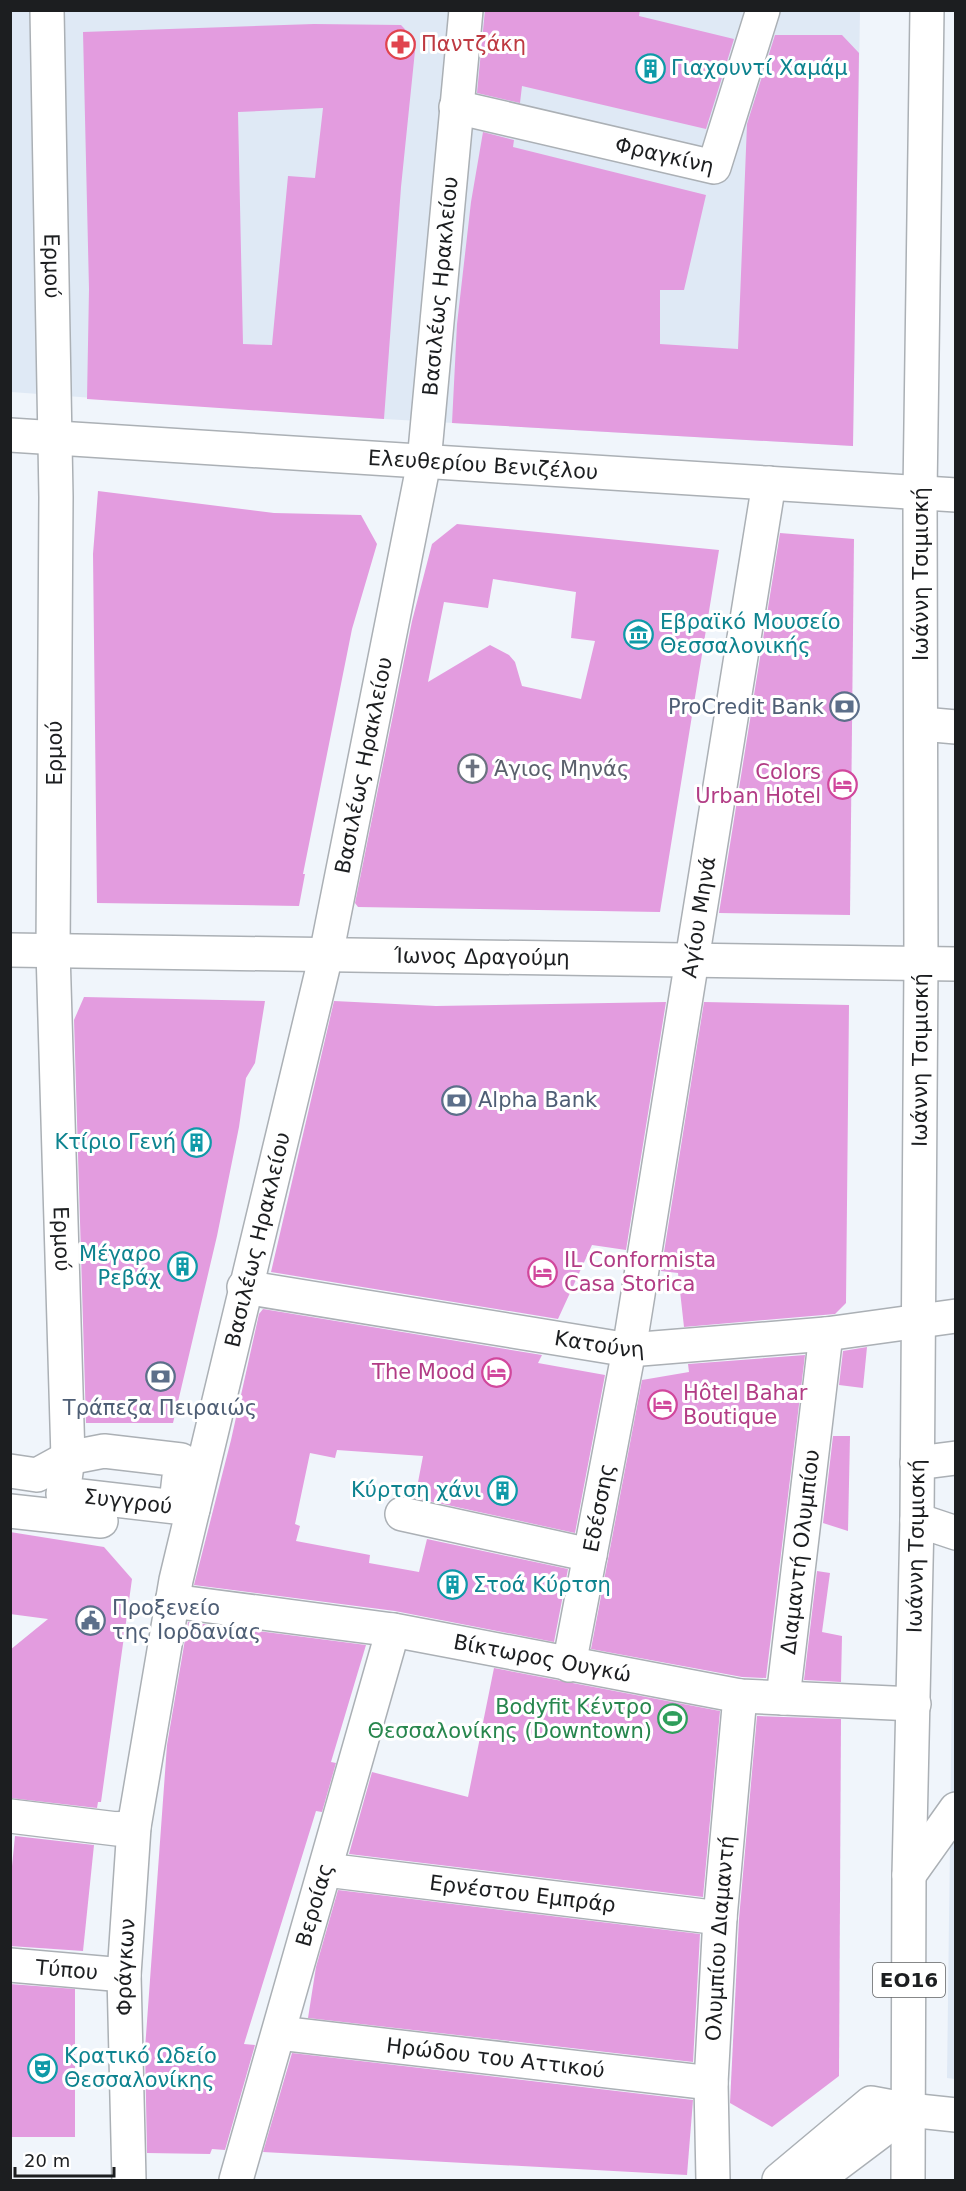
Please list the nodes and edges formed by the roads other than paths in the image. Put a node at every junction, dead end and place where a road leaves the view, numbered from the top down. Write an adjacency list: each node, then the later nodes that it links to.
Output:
1 (47, 10): 7 (street, Ερμού)
2 (466, 10): 5 (street, Βασιλέως Ηρακλείου)
3 (763, 10): 5 (street, Φραγκίνη)
4 (927, 10): 10 (street, Ιωάννη Τσιμισκή / ΕΟ16)
5 (456, 106): 8 (street, Βασιλέως Ηρακλείου)
6 (10, 435): 7 (street, Ελευθερίου Βενιζέλου)
7 (55, 439): 8 (street, Ελευθερίου Βενιζέλου); 15 (street, Ερμού)
8 (424, 462): 9 (street, Ελευθερίου Βενιζέλου); 16 (street, Βασιλέως Ηρακλείου)
9 (769, 483): 10 (street, Ελευθερίου Βενιζέλου); 17 (street, Αγίου Μηνά)
10 (920, 493): 11 (street, Ελευθερίου Βενιζέλου); 12 (street, Ιωάννη Τσιμισκή / ΕΟ16)
11 (956, 495)
12 (922, 724): 13 (street); 18 (street, Ιωάννη Τσιμισκή / ΕΟ16)
13 (956, 727)
14 (10, 950): 15 (street, Ίωνος Δραγούμη)
15 (53, 951): 16 (street, Ίωνος Δραγούμη); 25 (street, Ερμού)
16 (326, 955): 17 (street, Ίωνος Δραγούμη); 20 (street, Βασιλέως Ηρακλείου)
17 (693, 960): 18 (street, Ίωνος Δραγούμη); 24 (street, Αγίου Μηνά)
18 (921, 963): 19 (street, Ίωνος Δραγούμη); 22 (street, Ιωάννη Τσιμισκή / ΕΟ16)
19 (956, 964)
20 (244, 1287): 24 (street, Κατούνη); 30 (street, Βασιλέως Ηρακλείου)
21 (956, 1316): 22 (street, Κατούνη)
22 (918, 1321): 23 (street, Κατούνη); 27 (street, Ιωάννη Τσιμισκή / ΕΟ16)
23 (826, 1334): 24 (street, Κατούνη); 40 (street, Διαμαντή Ολυμπίου)
24 (629, 1350): 35 (street, Εδέσσης)
25 (68, 1458): 28 (street); 29 (street, Ερμού); 30 (street)
26 (956, 1458): 27 (street)
27 (917, 1463): 33 (street, Ιωάννη Τσιμισκή / ΕΟ16)
28 (10, 1471)
29 (63, 1494): 30 (street, Συγγρού)
30 (185, 1508): 31 (street); 36 (street, Φράγκων)
31 (10, 1511)
32 (402, 1514): 35 (street)
33 (917, 1520): 34 (street); 41 (street, Ιωάννη Τσιμισκή / ΕΟ16)
34 (956, 1533)
35 (590, 1555): 38 (street, Εδέσσης)
36 (172, 1600): 37 (street, Βίκτωρος Ουγκώ); 44 (street, Φράγκων)
37 (393, 1630): 38 (street, Βίκτωρος Ουγκώ); 45 (street, Βεροίας)
38 (569, 1665): 39 (street, Βίκτωρος Ουγκώ)
39 (740, 1696): 40 (street, Βίκτωρος Ουγκώ); 47 (street, Ολυμπίου Διαμαντή)
40 (783, 1698): 41 (street, Βίκτωρος Ουγκώ)
41 (914, 1704): 46 (street, Ιωάννη Τσιμισκή / ΕΟ16)
42 (954, 1813): 46 (street)
43 (10, 1816): 44 (street)
44 (134, 1827): 49 (street, Φράγκων)
45 (326, 1870): 47 (street, Ερνέστου Εμπράρ); 50 (street, Βεροίας)
46 (909, 1875): 52 (street, Ιωάννη Τσιμισκή / ΕΟ16)
47 (720, 1918): 51 (street, Ολυμπίου Διαμαντή)
48 (10, 1965): 49 (street, Τύπου)
49 (124, 1975): 54 (street, Φράγκων)
50 (279, 2033): 51 (street, Ηρώδου του Αττικού); 55 (street, Βεροίας)
51 (711, 2084): 56 (street, Ολυμπίου Διαμαντή)
52 (909, 2110): 53 (street); 57 (street); 58 (street); 59 (street, ΕΟ16)
53 (956, 2115)
54 (129, 2181)
55 (236, 2181)
56 (713, 2181)
57 (779, 2181)
58 (816, 2181)
59 (908, 2181)

